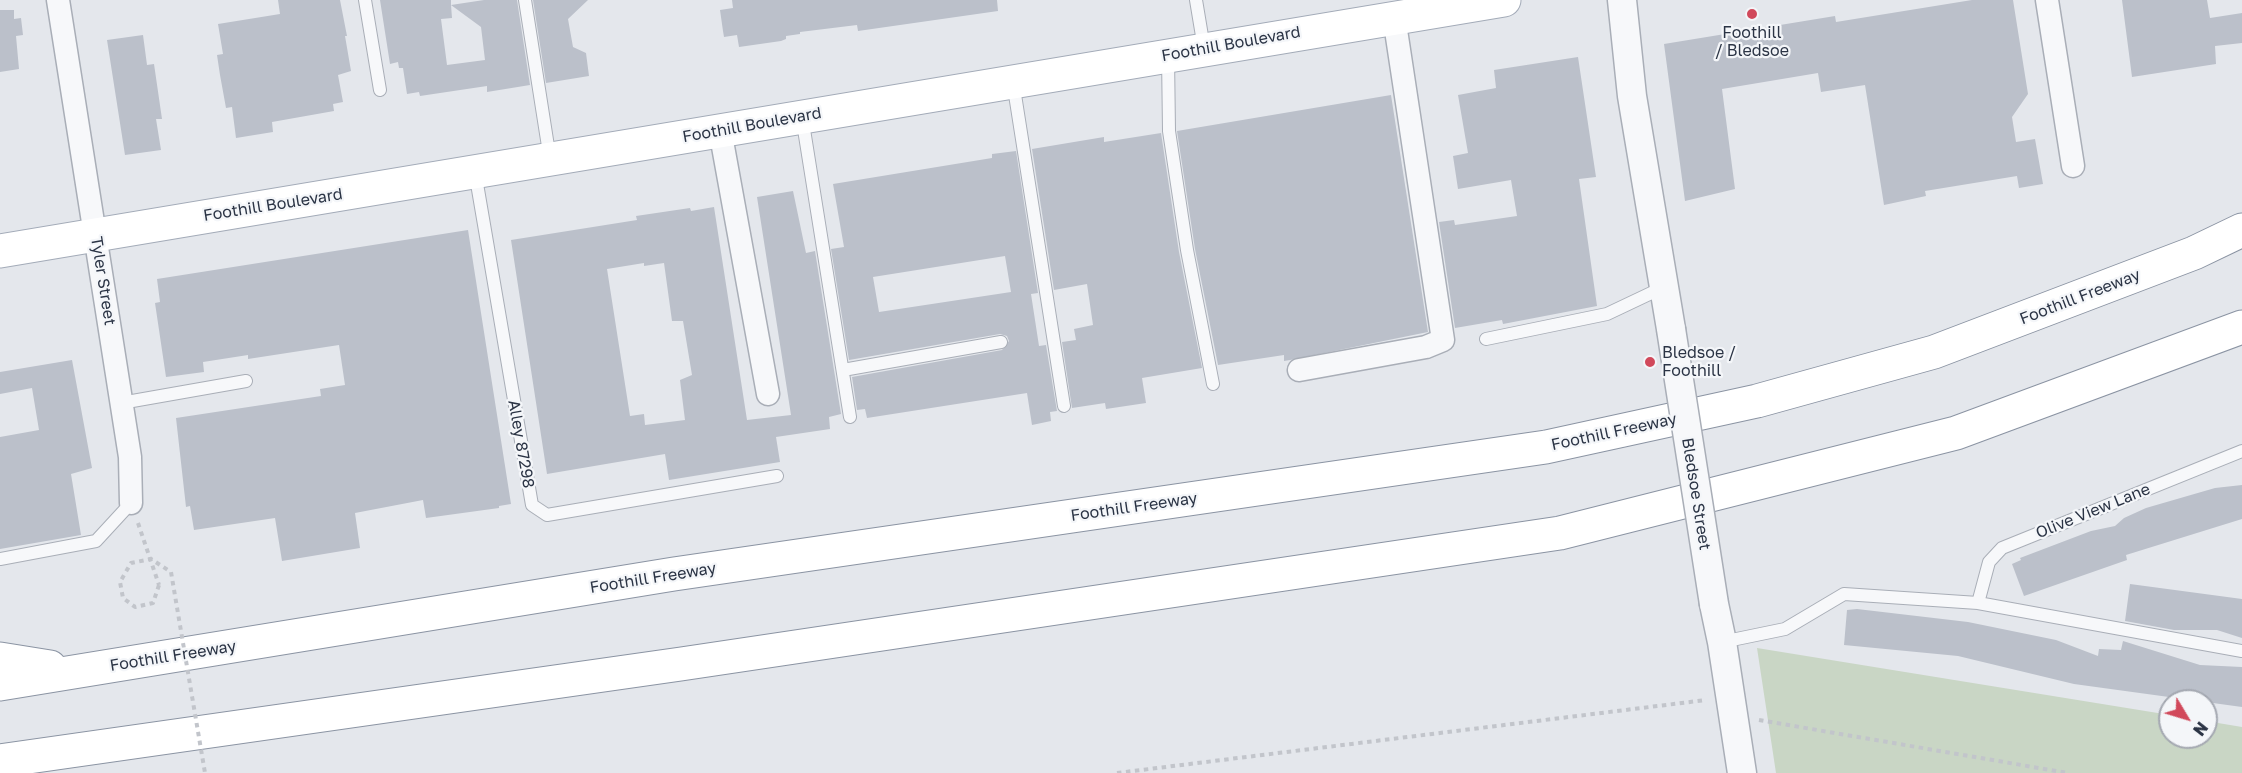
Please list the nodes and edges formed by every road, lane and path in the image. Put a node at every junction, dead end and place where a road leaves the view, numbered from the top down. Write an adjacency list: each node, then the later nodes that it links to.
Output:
1 (58, 0): 19 (street, Tyler Street)
2 (365, 0): 12 (lane)
3 (525, 0): 15 (lane)
4 (1196, 0): 9 (lane)
5 (1504, 0): 8 (main road, Foothill Boulevard)
6 (1622, 0): 21 (street, Bledsoe Street)
7 (2047, 0): 16 (street)
8 (1394, 16): 9 (main road, Foothill Boulevard); 26 (street)
9 (1205, 49): 10 (main road, Foothill Boulevard)
10 (1168, 55): 11 (main road, Foothill Boulevard); 28 (lane)
11 (1012, 81): 13 (main road, Foothill Boulevard); 31 (lane)
12 (380, 90)
13 (802, 116): 14 (main road, Foothill Boulevard); 25 (lane)
14 (720, 130): 15 (main road, Foothill Boulevard); 29 (street)
15 (550, 160): 17 (main road, Foothill Boulevard)
16 (2073, 166)
17 (475, 171): 19 (main road, Foothill Boulevard); 34 (lane, Alley 87298)
18 (2242, 230): 41 (main road, Foothill Freeway)
19 (96, 234): 20 (main road, Foothill Boulevard); 30 (street, Tyler Street)
20 (0, 251)
21 (1664, 287): 23 (lane); 38 (street, Bledsoe Street, bridge)
22 (2242, 327): 44 (main road)
23 (1486, 339)
24 (1001, 342): 25 (lane)
25 (843, 370): 32 (lane)
26 (1299, 370)
27 (246, 381): 30 (lane)
28 (1213, 384)
29 (768, 394)
30 (122, 403): 35 (street, Tyler Street)
31 (1064, 406)
32 (850, 417)
33 (2242, 451): 37 (lane, Olive View Lane)
34 (777, 476)
35 (131, 503): 36 (lane); 47 (path, bridge)
36 (0, 559)
37 (1978, 603): 38 (lane); 39 (lane)
38 (1722, 642): 43 (street, Bledsoe Street)
39 (2242, 651)
40 (0, 659): 41 (main road)
41 (79, 672): 42 (main road, Foothill Freeway)
42 (0, 684)
43 (1733, 710): 48 (path); 49 (street, Bledsoe Street); 50 (path)
44 (150, 741): 45 (main road); 46 (main road)
45 (0, 761)
46 (0, 772)
47 (205, 773)
48 (1117, 773)
49 (1742, 773)
50 (2068, 773)

